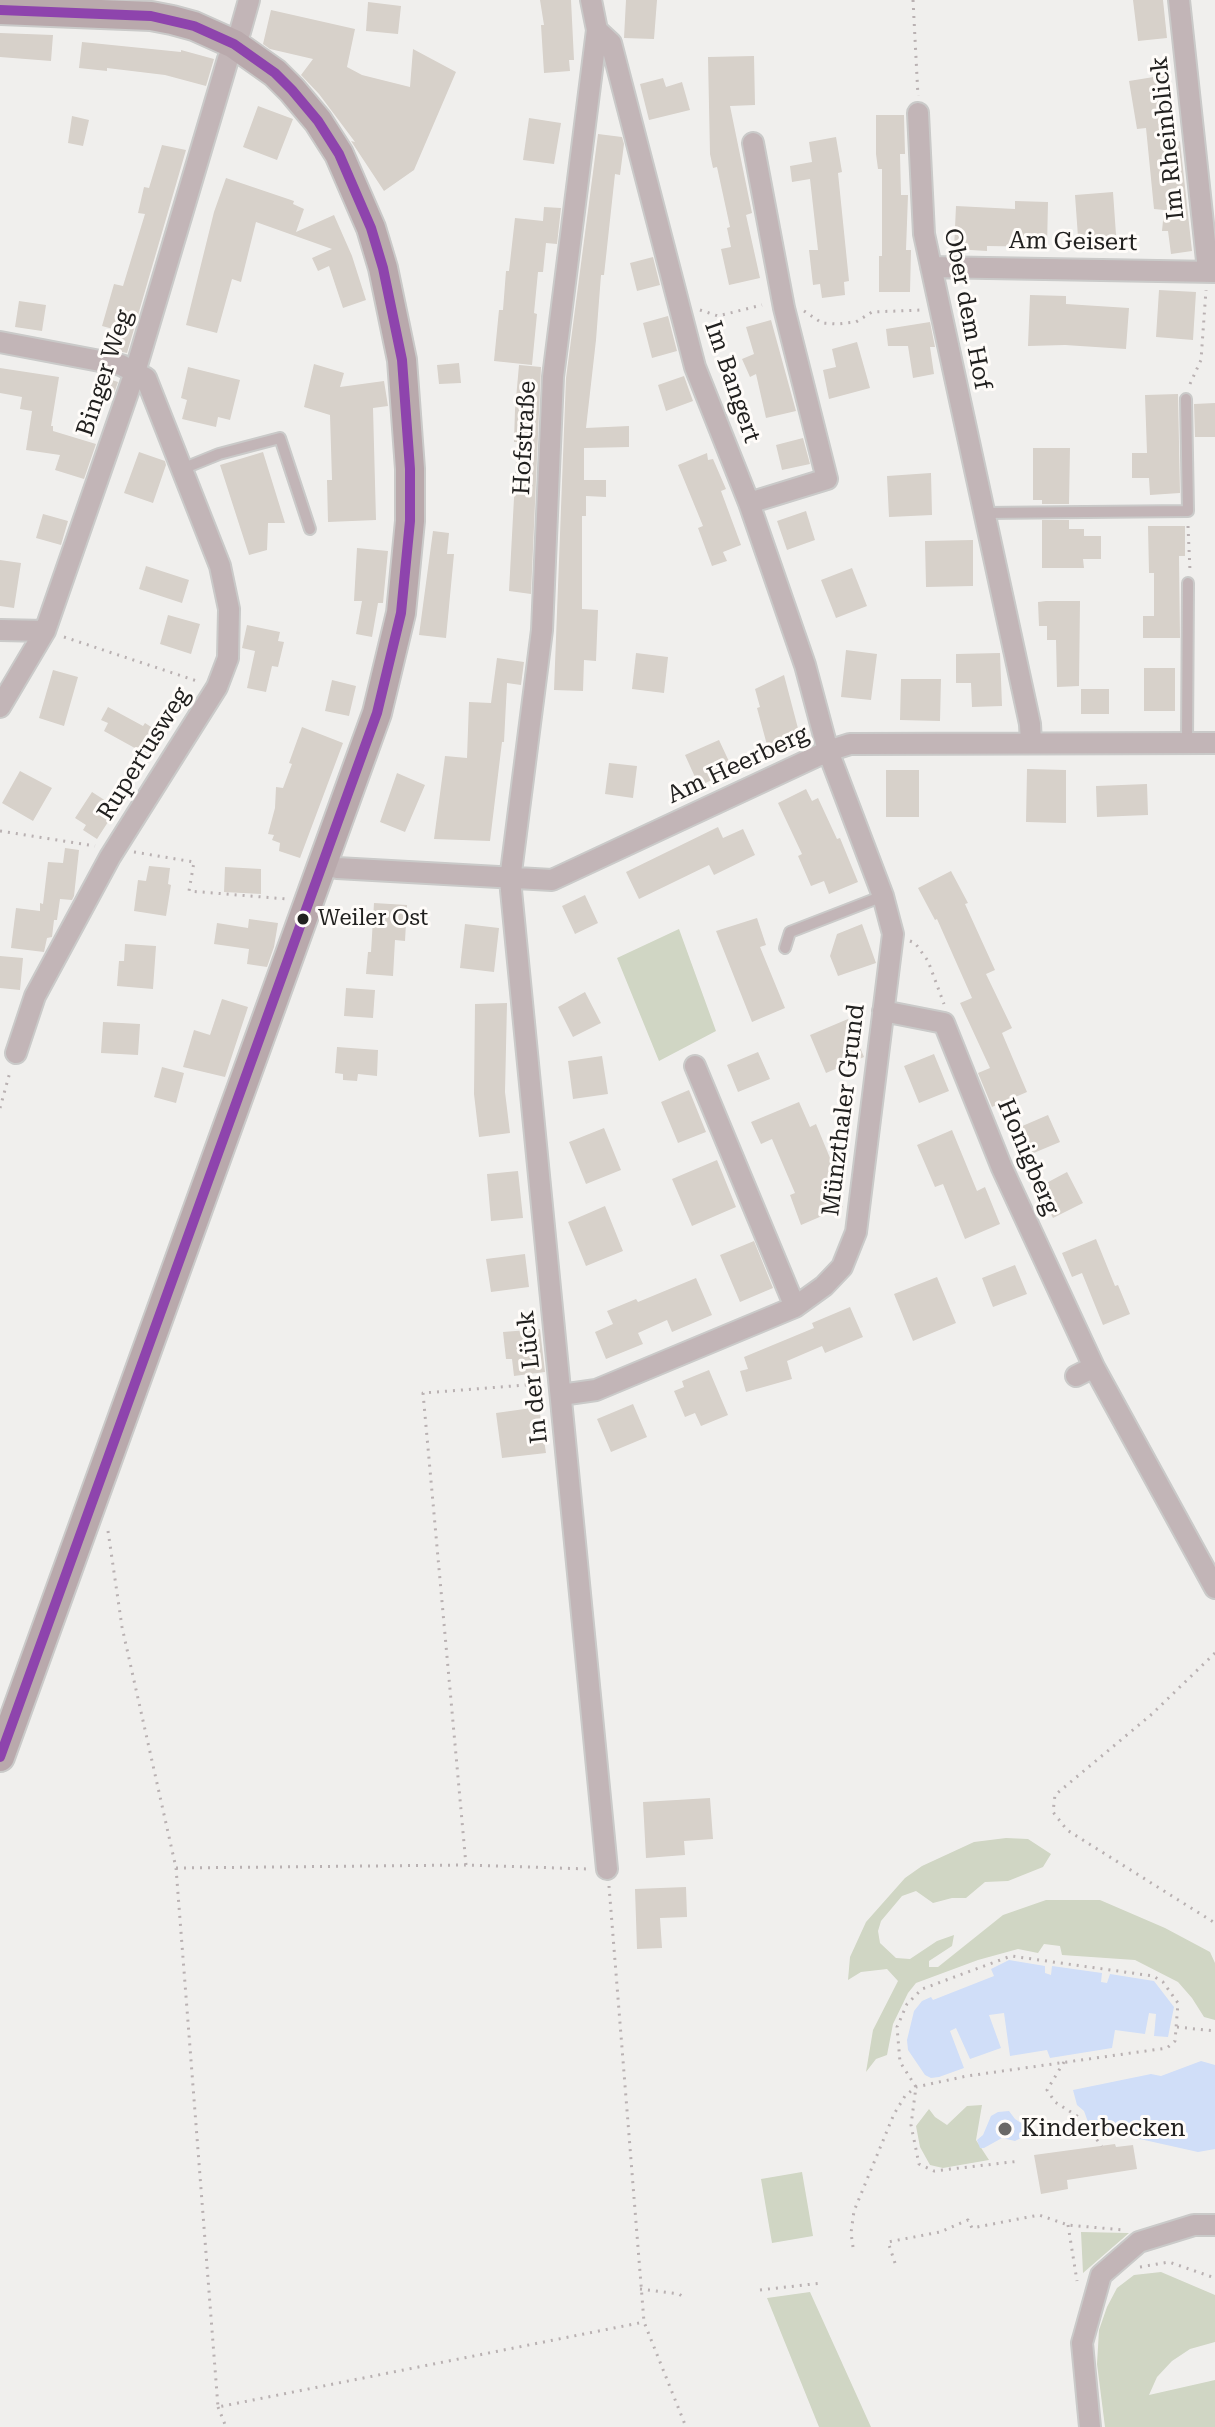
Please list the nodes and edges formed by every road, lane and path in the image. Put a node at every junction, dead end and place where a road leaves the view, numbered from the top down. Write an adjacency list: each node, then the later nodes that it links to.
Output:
1 (249, 0): 8 (street, Binger Weg)
2 (591, 0): 7 (street, Hofstraße)
3 (913, 0): 9 (path)
4 (1179, 0): 12 (street, Im Rheinblick)
5 (38, 5): 6 (main road); 8 (main road)
6 (0, 10)
7 (597, 30): 15 (street, Im Bangert); 36 (street, Hofstraße)
8 (234, 44): 17 (street, Binger Weg); 35 (main road)
9 (918, 113): 11 (street, Ober dem Hof)
10 (753, 143): 13 (street)
11 (931, 267): 12 (street, Am Geisert); 14 (street, Ober dem Hof)
12 (1212, 271): 18 (path)
13 (784, 308): 14 (path); 15 (path); 20 (street)
14 (940, 308): 22 (street, Ober dem Hof)
15 (681, 313): 20 (street, Im Bangert)
16 (0, 342): 17 (street)
17 (135, 372): 19 (street, Rupertusweg); 26 (street, Binger Weg)
18 (1186, 399): 21 (lane)
19 (182, 469): 23 (lane); 27 (street, Rupertusweg)
20 (749, 503): 32 (street, Im Bangert)
21 (1188, 511): 22 (lane); 24 (path)
22 (983, 513): 29 (street, Ober dem Hof)
23 (310, 529)
24 (1188, 583): 30 (lane)
25 (0, 630): 26 (street)
26 (45, 631): 27 (path); 28 (street, Binger Weg)
27 (217, 687): 34 (street, Rupertusweg)
28 (0, 707)
29 (1031, 743): 30 (street, Am Heerberg); 32 (street, Am Heerberg)
30 (1187, 743): 31 (street, Am Heerberg)
31 (1215, 743)
32 (828, 751): 36 (street, Am Heerberg); 37 (street, Münzthaler Grund)
33 (0, 831): 34 (path)
34 (115, 849): 38 (path); 43 (street, Rupertusweg)
35 (324, 864): 36 (street, Am Heerberg); 38 (main road)
36 (510, 880): 47 (street, In der Lück)
37 (883, 896): 39 (street, Münzthaler Grund); 40 (lane)
38 (311, 901): 48 (main road)
39 (893, 934): 41 (street, Münzthaler Grund); 42 (path)
40 (785, 948)
41 (883, 1011): 42 (street); 46 (street, Münzthaler Grund)
42 (944, 1023): 49 (street, Honigberg)
43 (16, 1053): 45 (path)
44 (695, 1066): 46 (street)
45 (0, 1108)
46 (795, 1307): 47 (street, Münzthaler Grund)
47 (560, 1389): 52 (path); 54 (street, In der Lück)
48 (90, 1507): 51 (main road); 53 (path)
49 (1215, 1588)
50 (1215, 1653): 55 (path)
51 (0, 1757)
52 (466, 1865): 53 (path); 54 (path)
53 (176, 1868): 75 (path)
54 (607, 1869): 71 (path)
55 (1215, 1923)
56 (1177, 2027): 57 (path); 58 (path); 59 (path)
57 (1215, 2031)
58 (1065, 2062): 59 (path); 60 (path)
59 (916, 2087): 61 (path); 65 (path)
60 (1102, 2146)
61 (1020, 2161)
62 (1068, 2225): 64 (path); 66 (path); 70 (path)
63 (1215, 2225): 64 (street)
64 (1139, 2242): 67 (street)
65 (853, 2247)
66 (895, 2263)
67 (1101, 2275): 68 (path); 78 (street)
68 (1215, 2278)
69 (822, 2283): 72 (path)
70 (1078, 2285)
71 (640, 2289): 73 (path); 74 (path)
72 (760, 2290)
73 (685, 2298)
74 (644, 2322): 75 (path); 77 (path)
75 (218, 2407): 76 (path)
76 (226, 2427)
77 (686, 2427)
78 (1090, 2427)

